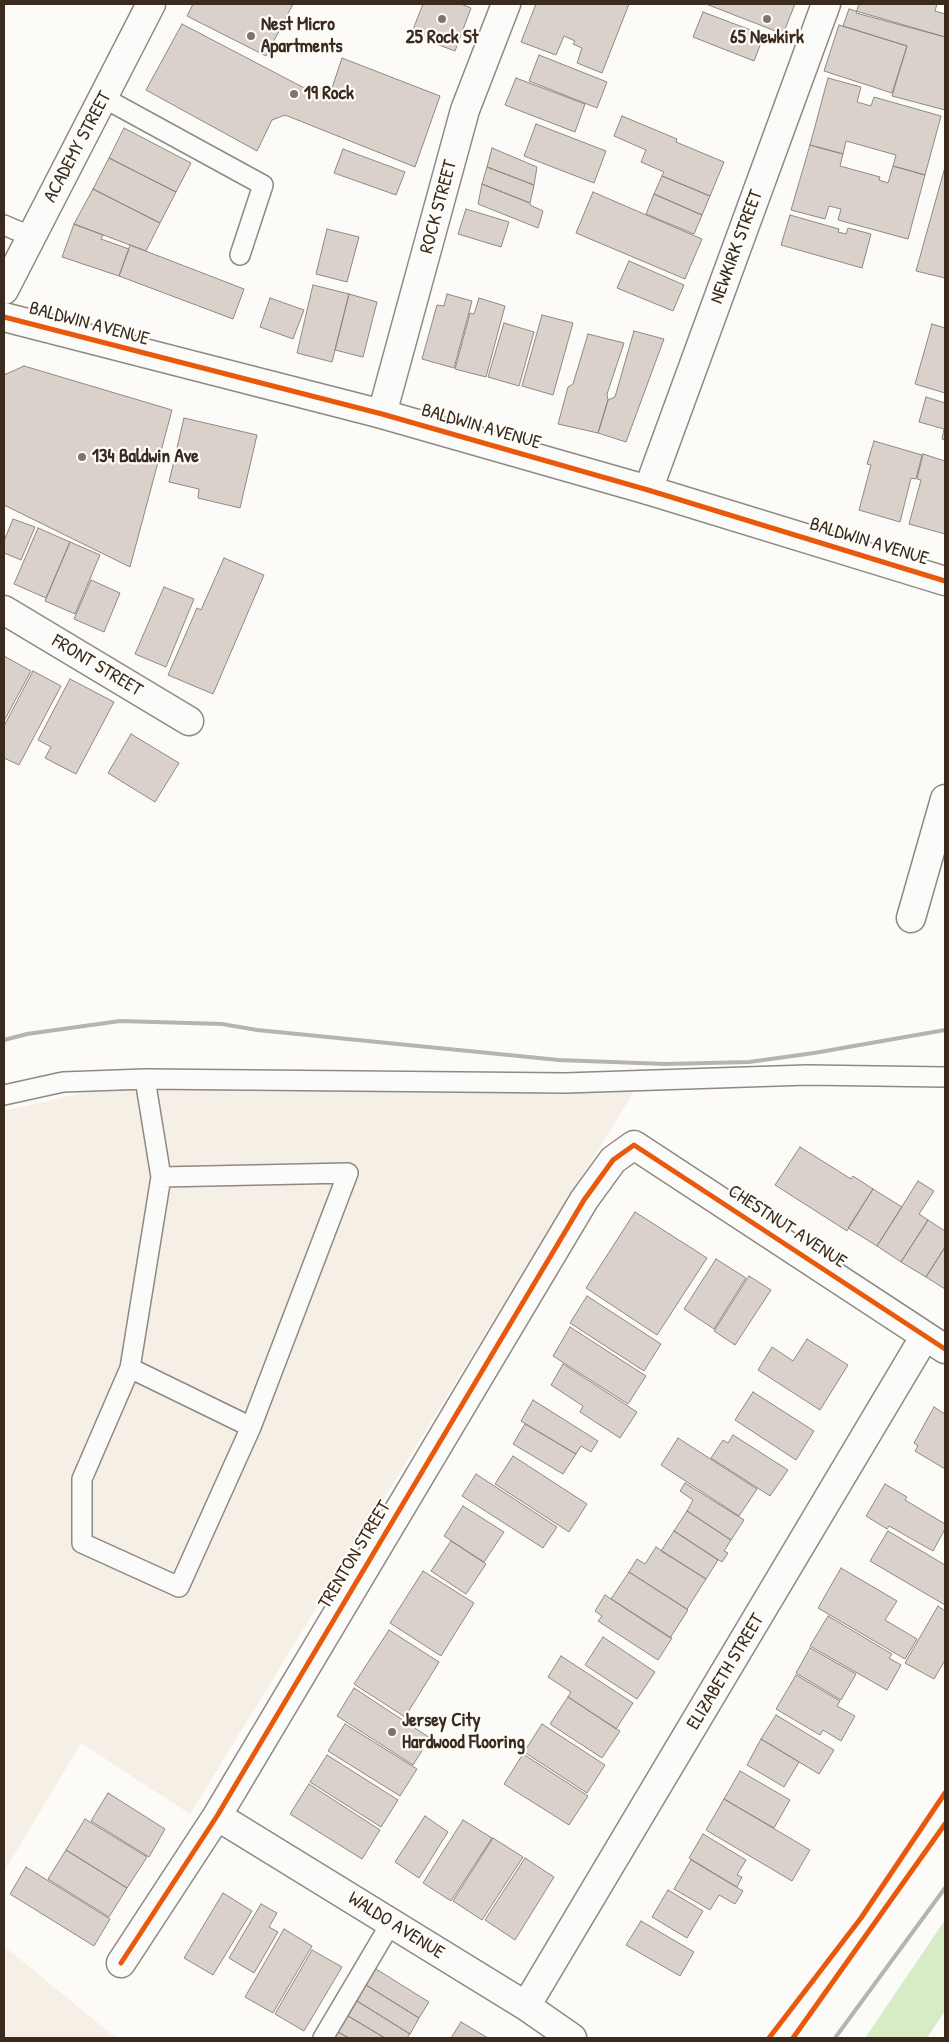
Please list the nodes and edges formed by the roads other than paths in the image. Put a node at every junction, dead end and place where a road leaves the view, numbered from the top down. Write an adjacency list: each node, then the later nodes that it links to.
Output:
1 (152, 4): 4 (street, ACADEMY STREET)
2 (506, 4): 10 (street, ROCK STREET)
3 (826, 4): 11 (street, NEWKIRK STREET)
4 (104, 98): 6 (street, ACADEMY STREET); 7 (lane)
5 (4, 225): 6 (lane)
6 (32, 237): 8 (street, ACADEMY STREET)
7 (240, 255)
8 (4, 290)
9 (4, 317): 10 (street, BALDWIN AVENUE)
10 (382, 414): 11 (street, BALDWIN AVENUE)
11 (648, 490): 12 (street, BALDWIN AVENUE)
12 (945, 581)
13 (4, 610): 14 (street, FRONT STREET)
14 (189, 721)
15 (945, 799): 16 (street)
16 (911, 918)
17 (945, 1077): 18 (lane)
18 (145, 1079): 19 (lane); 21 (lane)
19 (4, 1095)
20 (613, 1160): 22 (street, CHESTNUT AVENUE); 25 (street, TRENTON STREET)
21 (161, 1177): 23 (lane); 24 (lane)
22 (935, 1343): 28 (street, ELIZABETH STREET)
23 (130, 1368): 24 (lane); 24 (lane)
24 (251, 1427)
25 (217, 1816): 26 (street, WALDO AVENUE); 27 (street, TRENTON STREET)
26 (391, 1923): 28 (street, WALDO AVENUE); 30 (lane)
27 (121, 1963)
28 (526, 2006): 29 (street, WALDO AVENUE)
29 (556, 2033)
30 (323, 2038)

